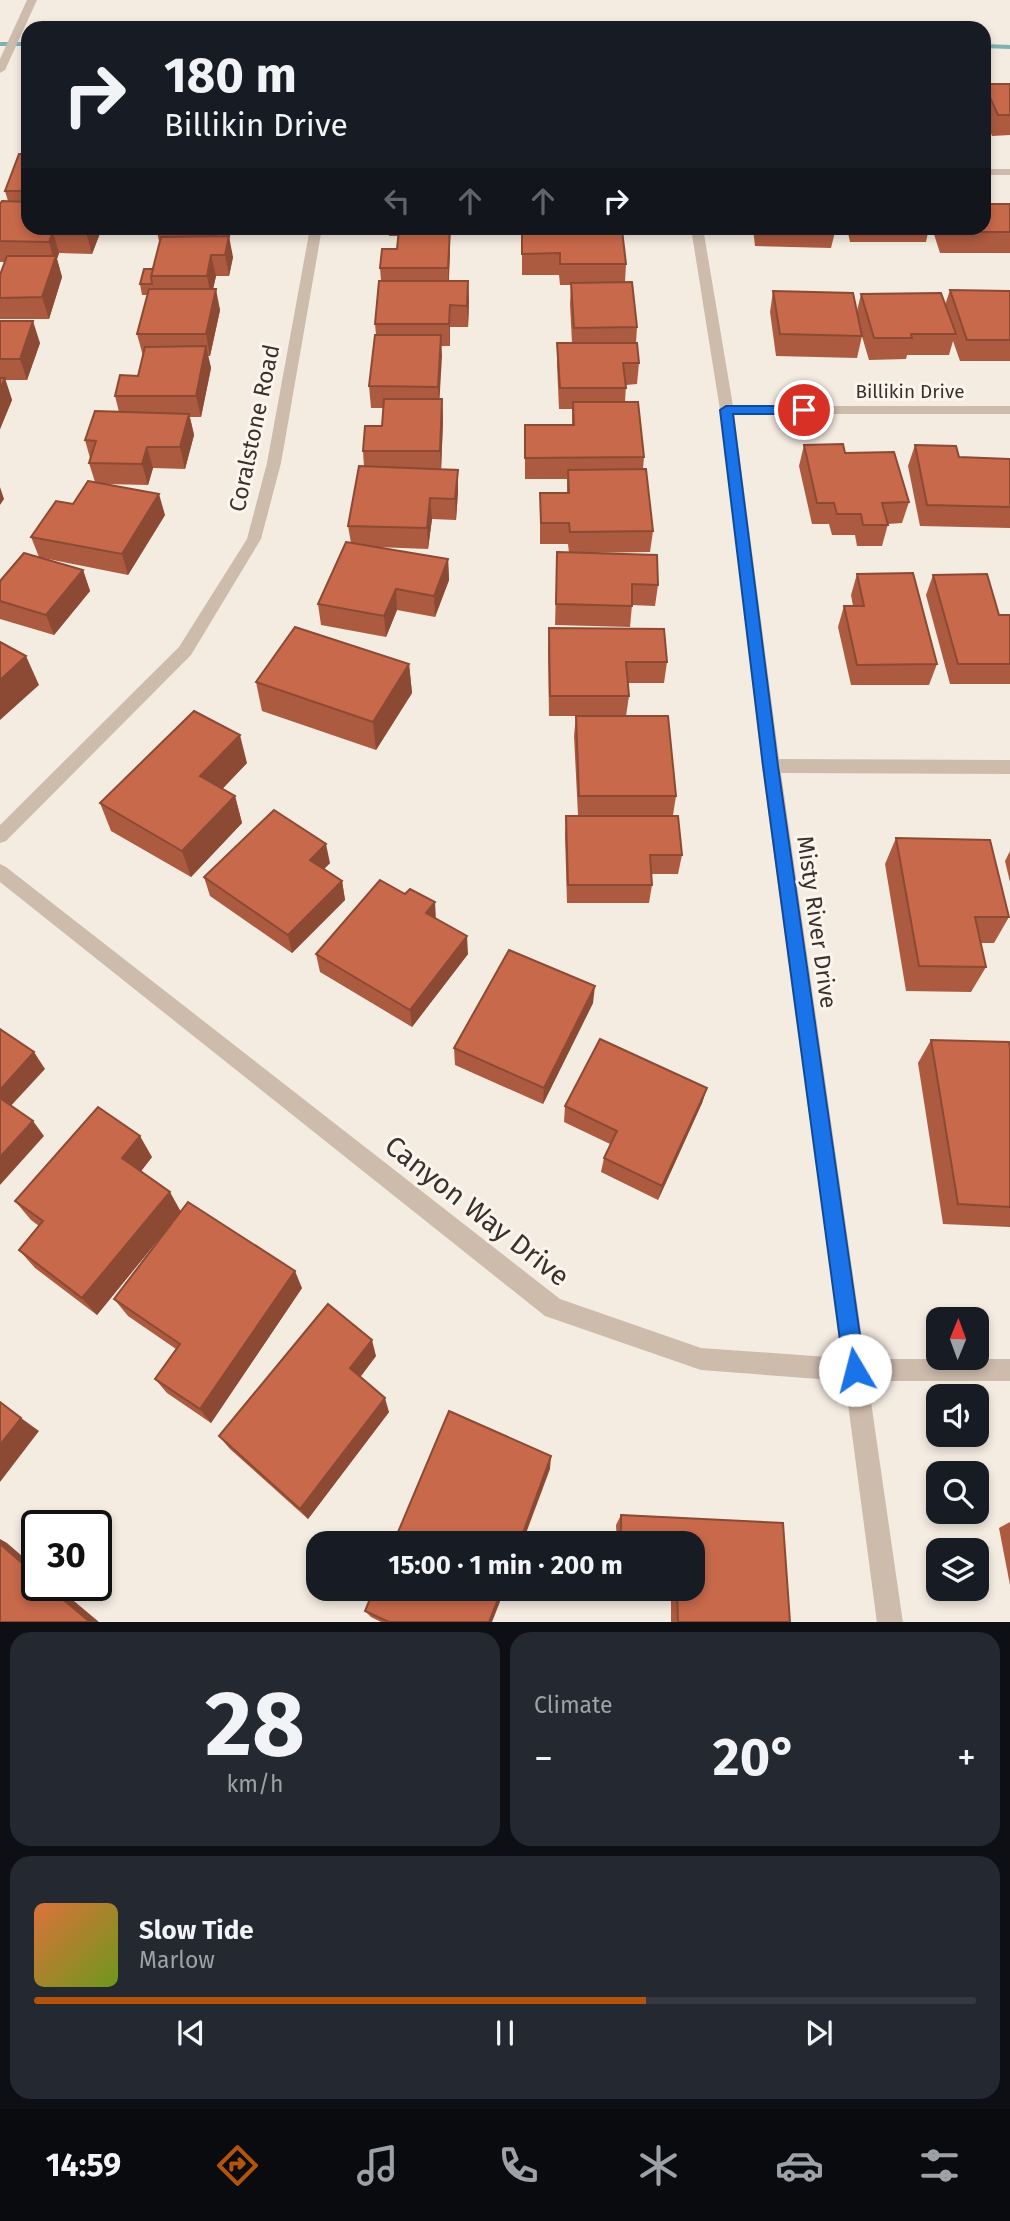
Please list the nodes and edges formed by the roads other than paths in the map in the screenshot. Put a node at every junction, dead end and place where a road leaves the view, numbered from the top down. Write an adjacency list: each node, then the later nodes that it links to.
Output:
1 (32, 0): 2 (street)
2 (23, 21)
3 (21, 26): 4 (street)
4 (0, 70)
5 (991, 172): 6 (street)
6 (1010, 172)
7 (315, 235): 13 (street, Coralstone Road)
8 (698, 235): 9 (street, Misty River Drive)
9 (726, 410): 10 (street, Billikin Drive); 11 (street, Misty River Drive)
10 (1010, 410)
11 (771, 766): 12 (street); 15 (street, Misty River Drive)
12 (1010, 767)
13 (0, 836)
14 (0, 872): 15 (street, Canyon Way Drive)
15 (855, 1370): 16 (street, Canyon Way Drive); 17 (street, Misty River Drive)
16 (1010, 1370)
17 (890, 1622)

